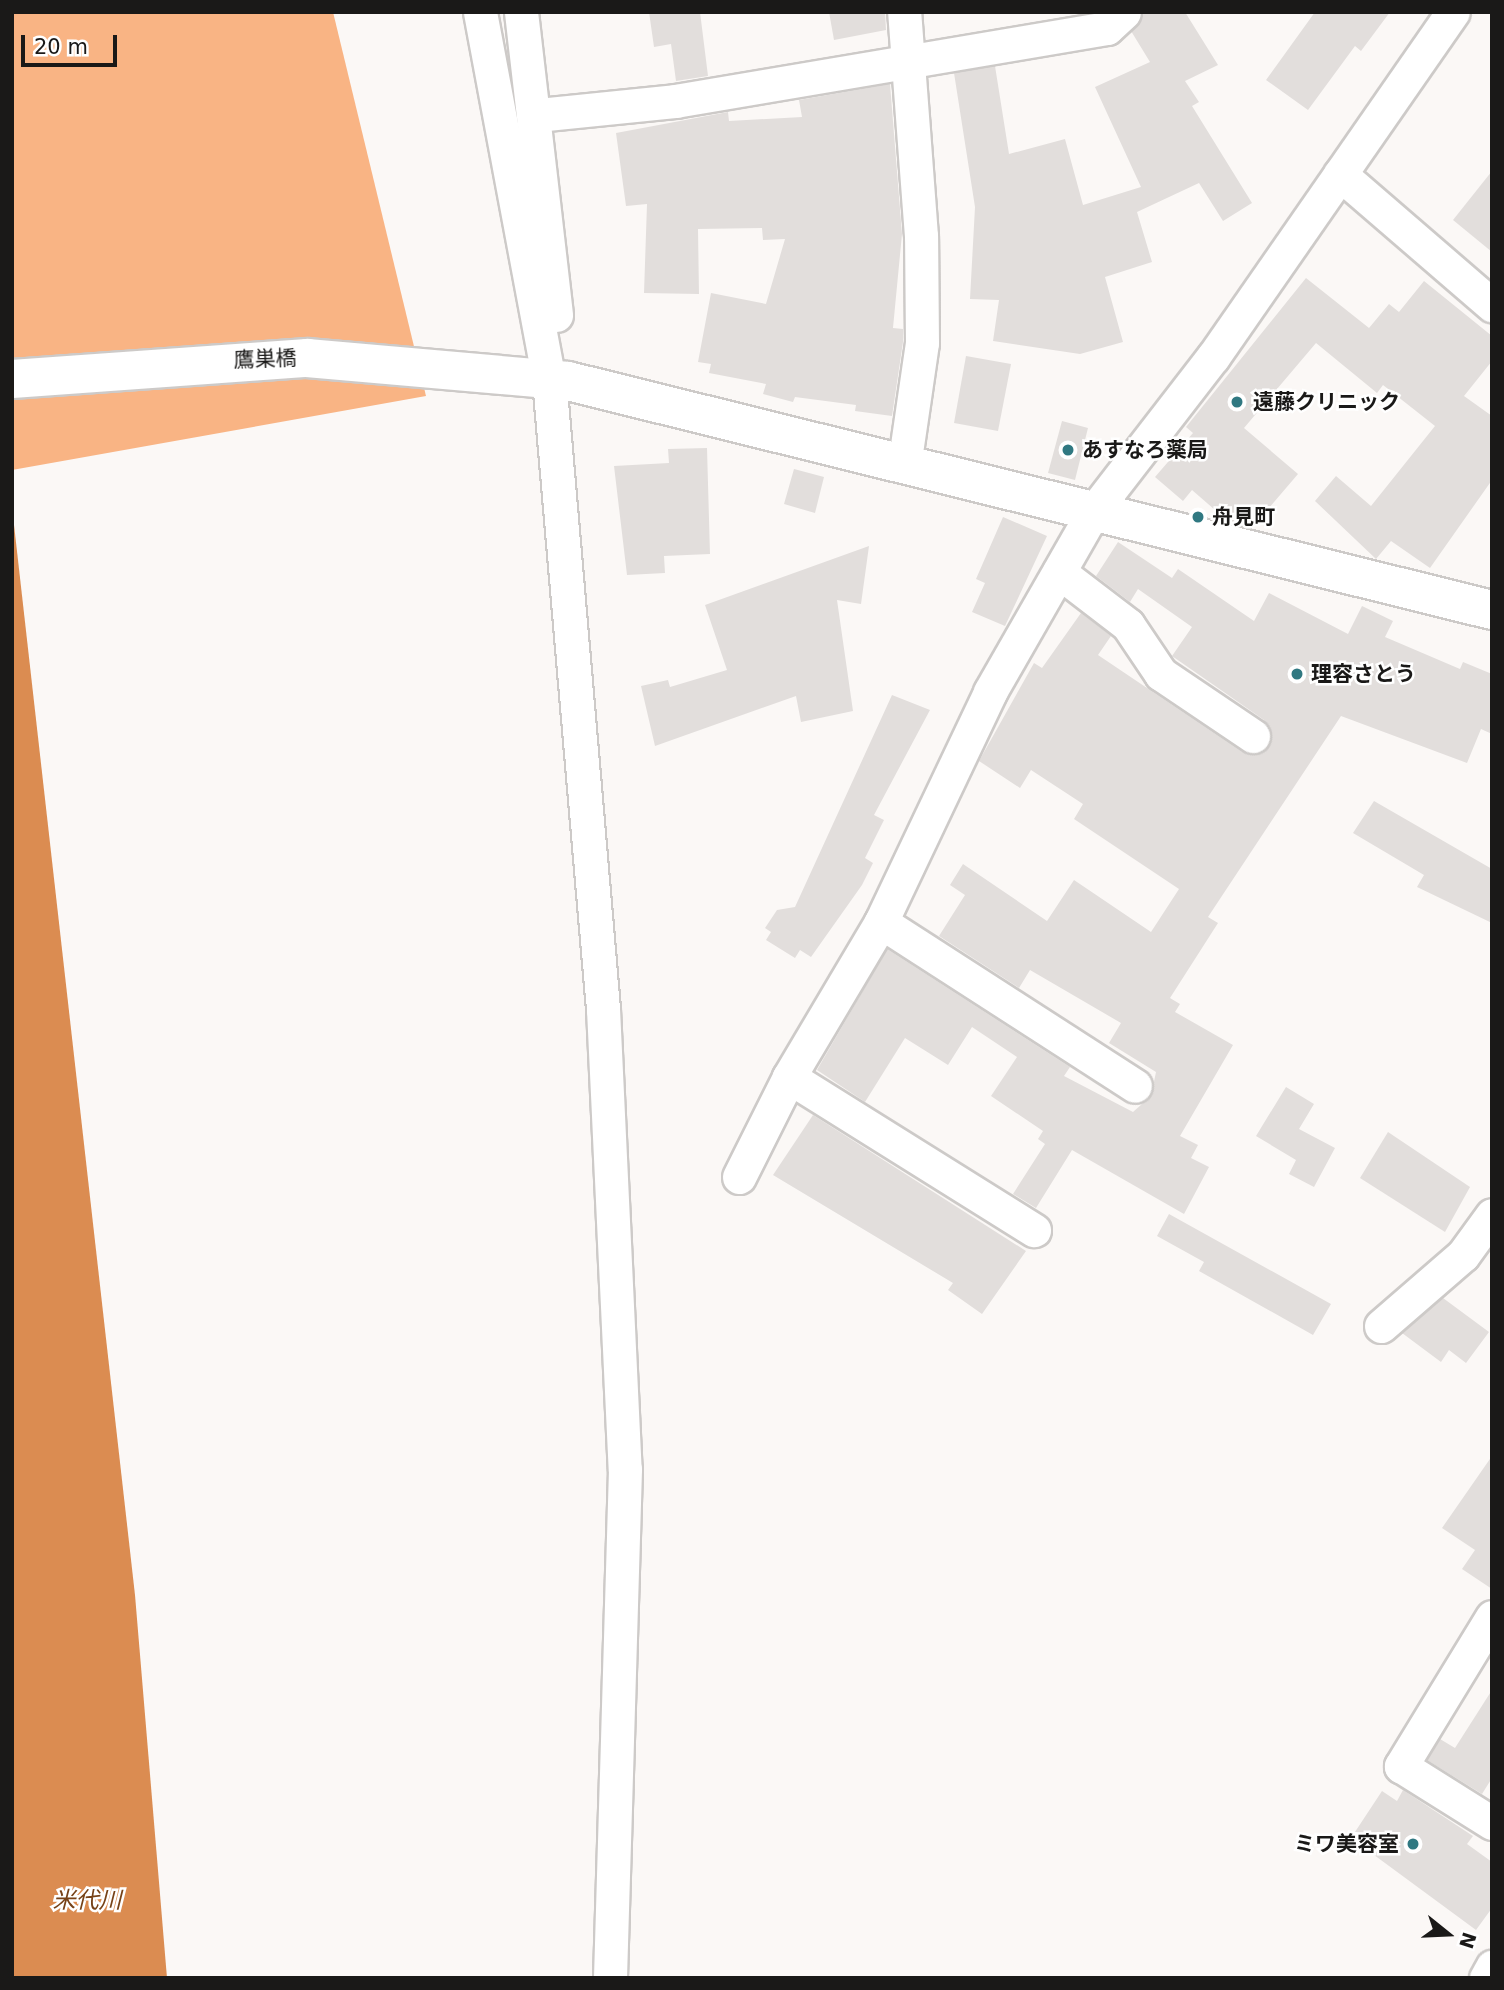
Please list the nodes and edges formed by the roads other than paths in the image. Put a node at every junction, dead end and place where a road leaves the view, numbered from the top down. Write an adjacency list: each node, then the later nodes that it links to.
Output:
1 (480, 12): 10 (street)
2 (521, 12): 7 (street)
3 (904, 12): 6 (street)
4 (1124, 12): 6 (street)
5 (1453, 12): 8 (street)
6 (911, 61): 7 (street); 12 (street)
7 (538, 115): 10 (street)
8 (1339, 174): 9 (street); 13 (street)
9 (1492, 305)
10 (545, 378): 11 (street, 鷹巣橋); 12 (street, 鷹巣橋); 27 (street)
11 (12, 379)
12 (904, 466): 13 (street, 鷹巣橋)
13 (1093, 512): 14 (street); 15 (street, 鷹巣橋)
14 (1059, 572): 16 (street); 17 (street)
15 (1492, 610)
16 (1253, 736)
17 (881, 922): 18 (street); 19 (street)
18 (789, 1077): 20 (street); 22 (street)
19 (1135, 1086)
20 (739, 1177)
21 (1492, 1215): 23 (street)
22 (1034, 1230)
23 (1381, 1326)
24 (1492, 1617): 25 (street)
25 (1492, 1823)
26 (1492, 1967): 28 (street)
27 (610, 1978)
28 (1486, 1978)

